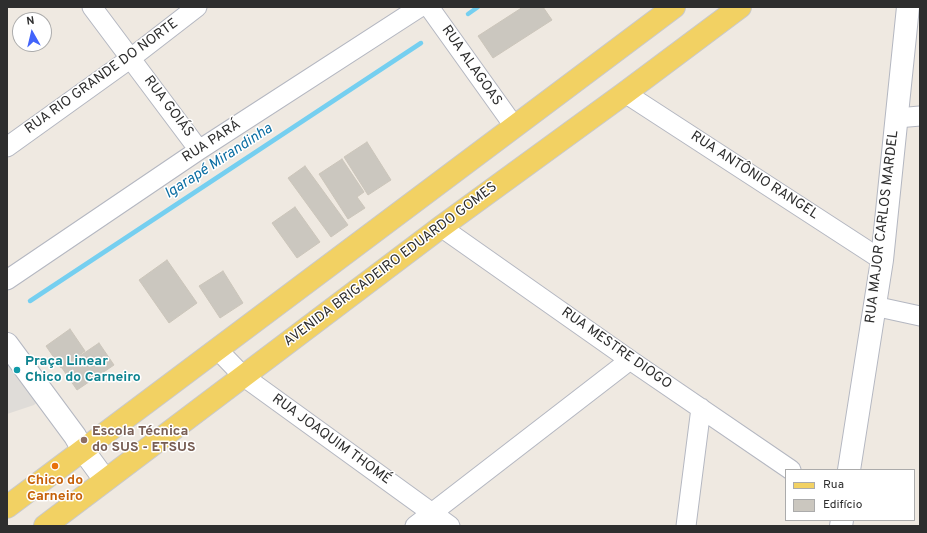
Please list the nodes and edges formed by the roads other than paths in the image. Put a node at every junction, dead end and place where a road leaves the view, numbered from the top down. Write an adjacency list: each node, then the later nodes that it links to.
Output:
1 (92, 7): 8 (street, RUA GOIÁS)
2 (197, 7): 8 (street, RUA RIO GRANDE DO NORTE)
3 (420, 7): 14 (street, RUA PARÁ)
4 (429, 7): 12 (street, RUA ALAGOAS)
5 (674, 7): 12 (main road)
6 (740, 7): 9 (main road, AVENIDA BRIGADEIRO EDUARDO GOMES)
7 (908, 7): 11 (street, RUA MAJOR CARLOS MARDEL)
8 (131, 58): 13 (street, RUA RIO GRANDE DO NORTE); 14 (street, RUA GOIÁS)
9 (625, 93): 15 (main road, AVENIDA BRIGADEIRO EDUARDO GOMES); 16 (street, RUA ANTÔNIO RANGEL)
10 (920, 116): 11 (street)
11 (896, 118): 16 (street, RUA MAJOR CARLOS MARDEL)
12 (514, 126): 21 (main road)
13 (7, 147)
14 (199, 150): 17 (street, RUA PARÁ)
15 (441, 227): 22 (street, RUA MESTRE DIOGO); 23 (main road, AVENIDA BRIGADEIRO EDUARDO GOMES)
16 (882, 260): 18 (street, RUA MAJOR CARLOS MARDEL)
17 (7, 280)
18 (874, 306): 19 (street); 27 (street, RUA MAJOR CARLOS MARDEL)
19 (920, 316)
20 (7, 344): 25 (street)
21 (217, 348): 23 (street, RUA JOAQUIM THOMÉ); 25 (main road)
22 (630, 360): 24 (street, RUA MESTRE DIOGO); 30 (street)
23 (243, 376): 28 (main road, AVENIDA BRIGADEIRO EDUARDO GOMES); 30 (street, RUA JOAQUIM THOMÉ)
24 (702, 408): 26 (street, RUA MESTRE DIOGO); 34 (street)
25 (84, 450): 28 (street); 29 (main road)
26 (790, 469)
27 (849, 469)
28 (105, 480): 31 (main road, AVENIDA BRIGADEIRO EDUARDO GOMES)
29 (7, 507)
30 (431, 513): 32 (street); 33 (street, RUA JOAQUIM THOMÉ)
31 (45, 526)
32 (415, 526)
33 (450, 526)
34 (686, 526)

